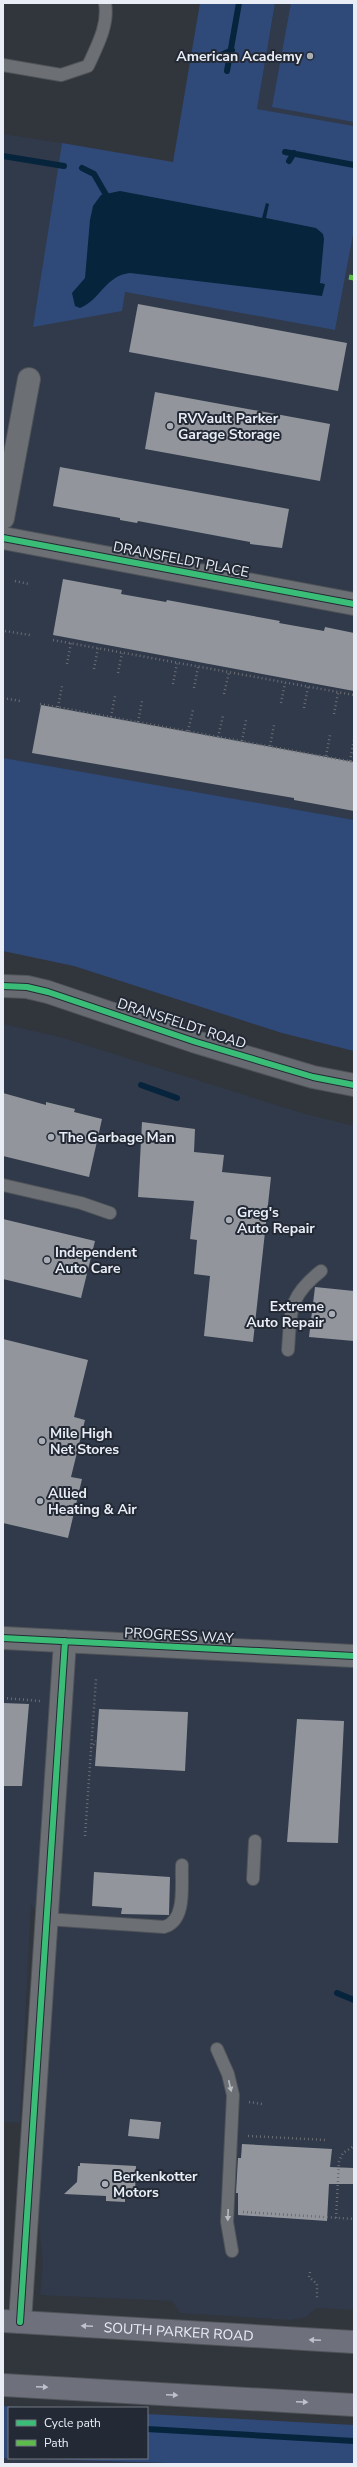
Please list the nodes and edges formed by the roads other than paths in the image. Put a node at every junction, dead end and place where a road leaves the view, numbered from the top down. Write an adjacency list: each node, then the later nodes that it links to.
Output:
1 (105, 3): 2 (lane)
2 (3, 65)
3 (29, 379): 4 (street)
4 (3, 518)
5 (3, 538): 6 (street, DRANSFELDT PLACE)
6 (354, 604)
7 (3, 986): 8 (street, DRANSFELDT ROAD)
8 (354, 1085)
9 (3, 1185): 10 (lane)
10 (110, 1213)
11 (321, 1271): 12 (lane)
12 (288, 1350)
13 (3, 1638): 14 (street, PROGRESS WAY)
14 (65, 1641): 15 (street, PROGRESS WAY); 19 (street)
15 (354, 1656)
16 (255, 1841): 18 (lane)
17 (182, 1865): 19 (lane)
18 (253, 1879)
19 (46, 1920): 22 (street)
20 (217, 2049): 21 (lane, one-way to 21)
21 (232, 2251)
22 (12, 2322): 23 (highway, SOUTH PARKER ROAD, one-way to 22)
23 (354, 2342)
24 (3, 2385): 25 (highway, one-way to 25)
25 (354, 2405)

